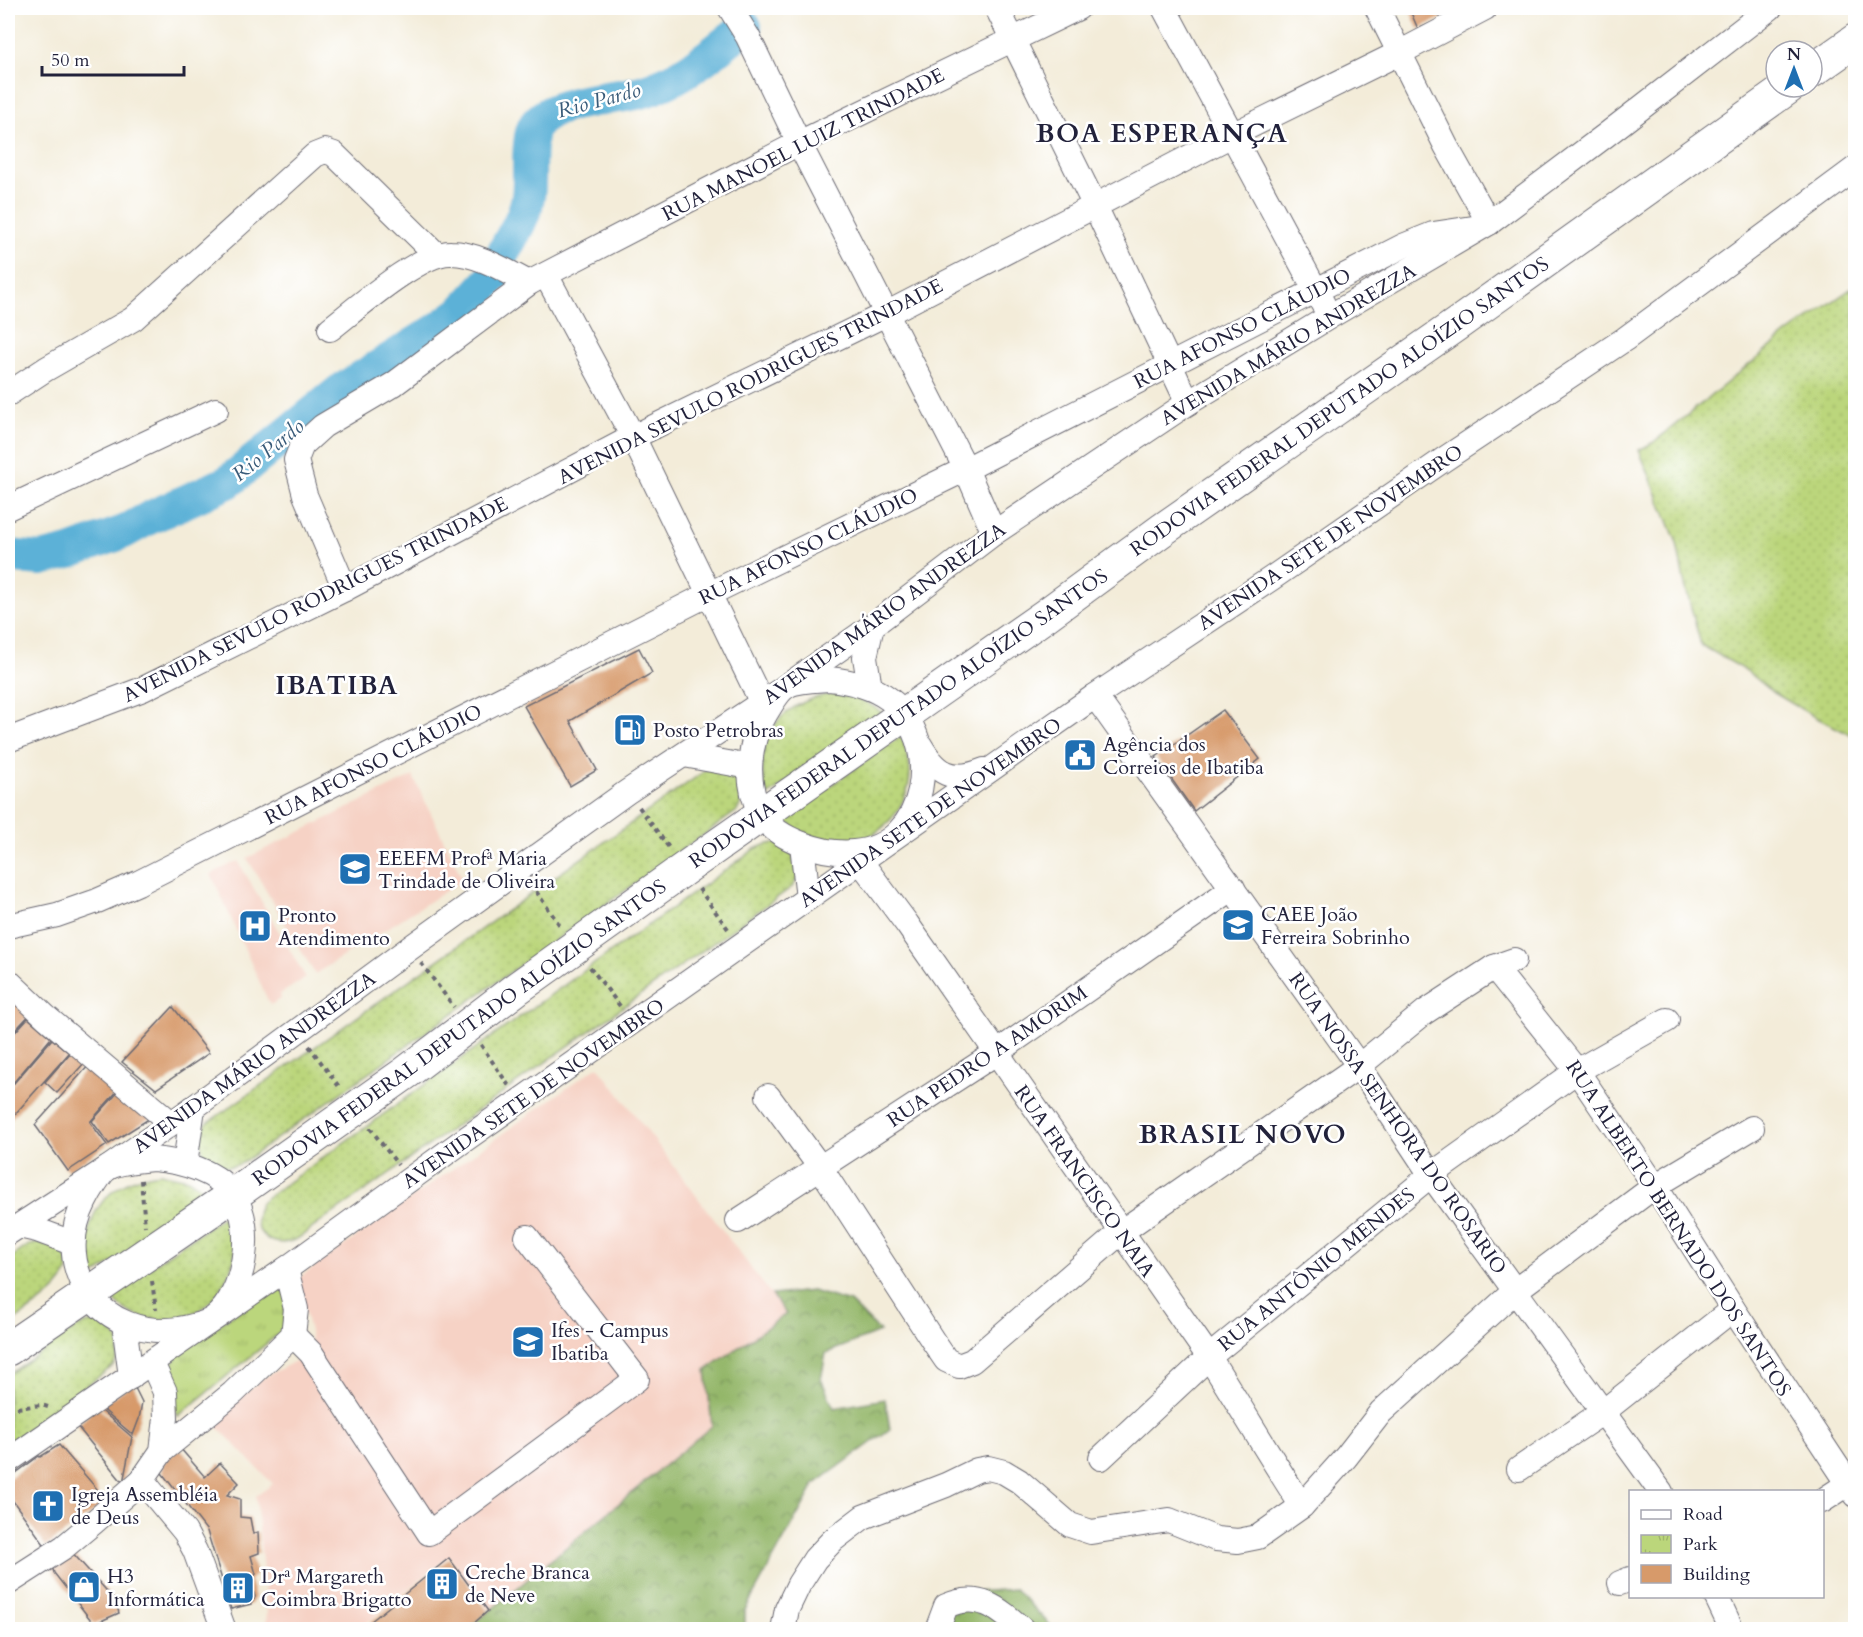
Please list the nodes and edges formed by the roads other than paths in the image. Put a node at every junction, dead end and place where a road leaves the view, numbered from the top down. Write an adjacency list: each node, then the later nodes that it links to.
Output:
1 (997, 8): 8 (street)
2 (1078, 8): 8 (street, RUA MANOEL LUIZ TRINDADE)
3 (1164, 8): 15 (street)
4 (1377, 8): 10 (street)
5 (1485, 8): 10 (street, AVENIDA SEVULO RODRIGUES TRINDADE)
6 (1770, 8): 19 (street, AVENIDA MÁRIO ANDREZZA)
7 (740, 23): 16 (street)
8 (1014, 39): 16 (street, RUA MANOEL LUIZ TRINDADE); 18 (street)
9 (1856, 40): 11 (highway)
10 (1399, 53): 15 (street, AVENIDA SEVULO RODRIGUES TRINDADE); 19 (street)
11 (1824, 62)
12 (1856, 63): 13 (highway)
13 (1824, 74)
14 (1772, 99): 41 (highway, RODOVIA FEDERAL DEPUTADO ALOÍZIO SANTOS)
15 (1232, 135): 18 (street, AVENIDA SEVULO RODRIGUES TRINDADE); 22 (street)
16 (799, 143): 21 (street, RUA MANOEL LUIZ TRINDADE); 23 (street)
17 (1856, 168): 39 (street, AVENIDA SETE DE NOVEMBRO)
18 (1095, 206): 23 (street, AVENIDA SEVULO RODRIGUES TRINDADE); 26 (street)
19 (1486, 225): 22 (street, RUA AFONSO CLÁUDIO); 24 (street, AVENIDA MÁRIO ANDREZZA)
20 (436, 254): 21 (street); 25 (street); 27 (street)
21 (523, 276): 30 (street); 34 (street, RUA MANOEL LUIZ TRINDADE)
22 (1316, 291): 24 (street); 26 (street, RUA AFONSO CLÁUDIO)
23 (886, 314): 30 (street, AVENIDA SEVULO RODRIGUES TRINDADE); 31 (street)
24 (1329, 316): 28 (street, AVENIDA MÁRIO ANDREZZA)
25 (330, 329)
26 (1171, 365): 28 (street); 31 (street, RUA AFONSO CLÁUDIO)
27 (8, 394)
28 (1188, 403): 33 (street, AVENIDA MÁRIO ANDREZZA)
29 (216, 410): 32 (street)
30 (633, 437): 34 (street, AVENIDA SEVULO RODRIGUES TRINDADE); 35 (street)
31 (966, 469): 33 (street); 35 (street, RUA AFONSO CLÁUDIO)
32 (8, 508)
33 (994, 533): 36 (street, AVENIDA MÁRIO ANDREZZA)
34 (345, 589): 42 (street, AVENIDA SEVULO RODRIGUES TRINDADE)
35 (709, 594): 40 (street); 52 (street, RUA AFONSO CLÁUDIO)
36 (872, 626): 37 (street, AVENIDA MÁRIO ANDREZZA); 38 (street)
37 (787, 686): 38 (street); 40 (street, AVENIDA MÁRIO ANDREZZA); 45 (street)
38 (870, 688): 41 (street)
39 (1095, 696): 44 (street, AVENIDA SETE DE NOVEMBRO); 50 (street, RUA NOSSA SENHORA DO ROSARIO)
40 (761, 701): 43 (street, AVENIDA MÁRIO ANDREZZA)
41 (911, 728): 44 (street); 46 (highway, RODOVIA FEDERAL DEPUTADO ALOÍZIO SANTOS); 48 (street)
42 (8, 740)
43 (684, 754): 45 (street); 59 (street, AVENIDA MÁRIO ANDREZZA)
44 (997, 765): 48 (street, AVENIDA SETE DE NOVEMBRO)
45 (750, 767): 46 (street)
46 (762, 815): 47 (street); 67 (highway, RODOVIA FEDERAL DEPUTADO ALOÍZIO SANTOS)
47 (802, 844): 48 (street); 51 (street)
48 (887, 844): 49 (street, AVENIDA SETE DE NOVEMBRO)
49 (861, 862): 51 (street, AVENIDA SETE DE NOVEMBRO); 55 (street, RUA FRANCISCO NAIA)
50 (1233, 888): 55 (street, RUA PEDRO A AMORIM); 56 (street, RUA NOSSA SENHORA DO ROSARIO)
51 (808, 898): 73 (street, AVENIDA SETE DE NOVEMBRO)
52 (8, 926)
53 (8, 981): 60 (street)
54 (1667, 1020): 57 (street, RUA ANTÔNIO MENDES)
55 (996, 1053): 63 (street, RUA PEDRO A AMORIM); 70 (street, RUA FRANCISCO NAIA)
56 (1359, 1066): 57 (street, RUA ALBERTO BERNADO DOS SANTOS); 65 (street, RUA NOSSA SENHORA DO ROSARIO); 70 (street)
57 (1577, 1071): 65 (street, RUA ANTÔNIO MENDES); 66 (street, RUA ALBERTO BERNADO DOS SANTOS)
58 (768, 1096): 63 (street)
59 (193, 1108): 60 (street, AVENIDA MÁRIO ANDREZZA); 62 (street)
60 (171, 1123): 64 (street, AVENIDA MÁRIO ANDREZZA)
61 (1752, 1128): 66 (street)
62 (185, 1164): 64 (street); 67 (street)
63 (820, 1167): 68 (street, RUA PEDRO A AMORIM); 70 (street)
64 (108, 1168): 69 (street, AVENIDA MÁRIO ANDREZZA); 72 (street)
65 (1431, 1175): 74 (street, RUA NOSSA SENHORA DO ROSARIO); 82 (street, RUA ANTÔNIO MENDES)
66 (1655, 1186): 74 (street); 76 (street, RUA ALBERTO BERNADO DOS SANTOS)
67 (233, 1195): 75 (highway, RODOVIA FEDERAL DEPUTADO ALOÍZIO SANTOS); 77 (street)
68 (738, 1221)
69 (13, 1230): 72 (street)
70 (1121, 1232): 82 (street, RUA FRANCISCO NAIA)
71 (527, 1237): 79 (street)
72 (72, 1243): 75 (street)
73 (286, 1269): 77 (street, AVENIDA SETE DE NOVEMBRO); 79 (street)
74 (1516, 1290): 85 (street, RUA NOSSA SENHORA DO ROSARIO); 94 (street)
75 (88, 1294): 78 (street); 80 (highway, RODOVIA FEDERAL DEPUTADO ALOÍZIO SANTOS)
76 (1732, 1310): 85 (street); 91 (street, RUA ALBERTO BERNADO DOS SANTOS)
77 (213, 1319): 78 (street); 83 (street, AVENIDA SETE DE NOVEMBRO)
78 (124, 1323): 81 (street)
79 (293, 1335): 86 (street)
80 (8, 1348)
81 (128, 1353): 83 (street); 84 (street)
82 (1209, 1357): 87 (street, RUA ANTÔNIO MENDES); 94 (street, RUA FRANCISCO NAIA)
83 (152, 1363): 84 (street, AVENIDA SETE DE NOVEMBRO); 86 (street)
84 (131, 1377): 88 (street, AVENIDA SETE DE NOVEMBRO)
85 (1603, 1412): 89 (street); 92 (street, RUA NOSSA SENHORA DO ROSARIO)
86 (162, 1451): 90 (street)
87 (1101, 1458)
88 (8, 1461)
89 (1519, 1469)
90 (142, 1480): 95 (street); 97 (street)
91 (1852, 1489): 93 (street)
92 (1660, 1490)
93 (1824, 1500)
94 (1302, 1506): 98 (street)
95 (8, 1583)
96 (1717, 1598): 101 (street)
97 (224, 1629)
98 (783, 1629)
99 (937, 1629): 100 (street)
100 (1023, 1629)
101 (1732, 1629)

